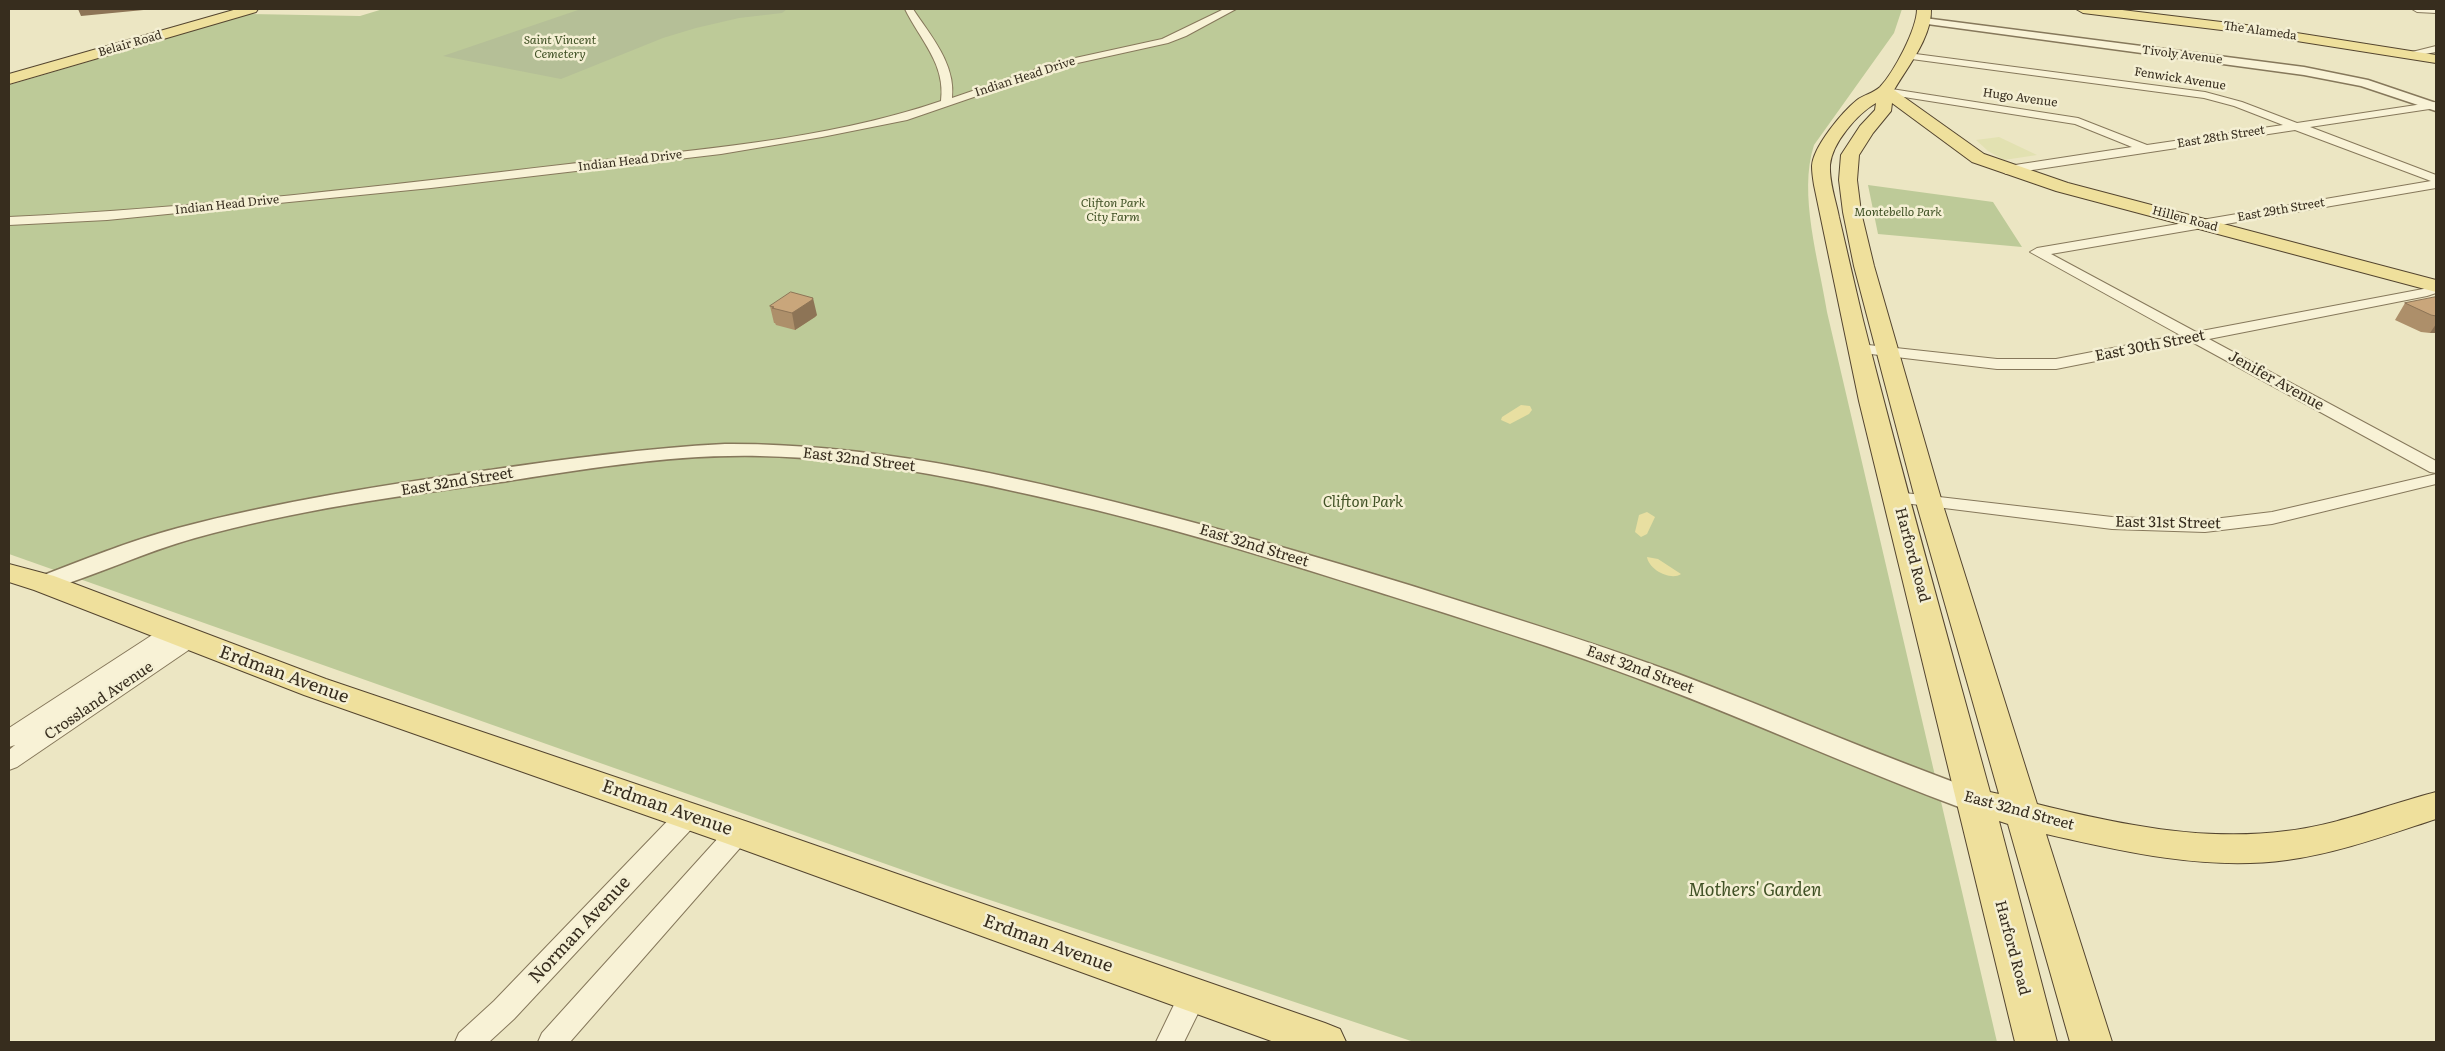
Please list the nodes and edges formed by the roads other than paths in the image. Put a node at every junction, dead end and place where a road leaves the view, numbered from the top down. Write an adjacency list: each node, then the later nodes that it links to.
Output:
1 (251, 9): 11 (main road, Belair Road)
2 (909, 9): 13 (street)
3 (1231, 9): 13 (street, Indian Head Drive)
4 (2083, 9): 9 (main road, The Alameda)
5 (2139, 9): 9 (main road, The Alameda)
6 (2417, 9): 7 (street)
7 (2436, 10)
8 (1924, 15): 10 (main road, Harford Road); 14 (street, Tivoly Avenue)
9 (2434, 52)
10 (1908, 56): 12 (main road, Harford Road); 15 (street, Fenwick Avenue)
11 (9, 79)
12 (1877, 102): 16 (main road, Hillen Road); 16 (main road, Hillen Road); 17 (street, Hugo Avenue); 26 (main road, Harford Road); 27 (main road, Harford Road)
13 (946, 103): 21 (street, Indian Head Drive)
14 (2435, 106): 15 (street, East 28th Street)
15 (2296, 126): 17 (street, East 28th Street); 19 (street, Fenwick Avenue)
16 (1942, 132): 18 (main road, Hillen Road)
17 (2146, 148): 18 (street, East 28th Street)
18 (2006, 170): 22 (main road, Hillen Road)
19 (2436, 179)
20 (2436, 184): 22 (street, East 29th Street)
21 (9, 221)
22 (2204, 224): 23 (street, East 29th Street); 24 (main road, Hillen Road)
23 (2037, 252): 25 (street, Jenifer Avenue)
24 (2436, 286): 25 (street, East 30th Street)
25 (2195, 337): 27 (street, East 30th Street); 28 (street, Jenifer Avenue)
26 (1859, 349): 27 (street, East 30th Street); 30 (main road, Harford Road)
27 (1888, 352): 31 (main road, Harford Road)
28 (2436, 468)
29 (2436, 479): 31 (street, East 31st Street)
30 (1896, 497): 31 (street, East 31st Street); 37 (main road, Harford Road)
31 (1930, 502): 39 (main road, Harford Road)
32 (9, 573): 33 (main road, Erdman Avenue)
33 (44, 583): 34 (main road, Erdman Avenue); 37 (street, East 32nd Street)
34 (179, 637): 35 (street, Crossland Avenue); 36 (street, Crossland Avenue); 40 (main road, Erdman Avenue)
35 (9, 739)
36 (9, 761)
37 (1977, 802): 39 (main road, East 32nd Street); 47 (main road, Harford Road)
38 (2436, 805): 39 (main road, East 32nd Street)
39 (2024, 815): 48 (main road, Harford Road)
40 (688, 816): 41 (main road, Erdman Avenue); 43 (street, Norman Avenue)
41 (738, 833): 42 (main road, Erdman Avenue); 44 (street)
42 (1193, 996): 45 (street); 46 (main road, Erdman Avenue)
43 (469, 1042)
44 (552, 1042)
45 (1170, 1042)
46 (1325, 1042)
47 (2036, 1042)
48 (2090, 1042)

